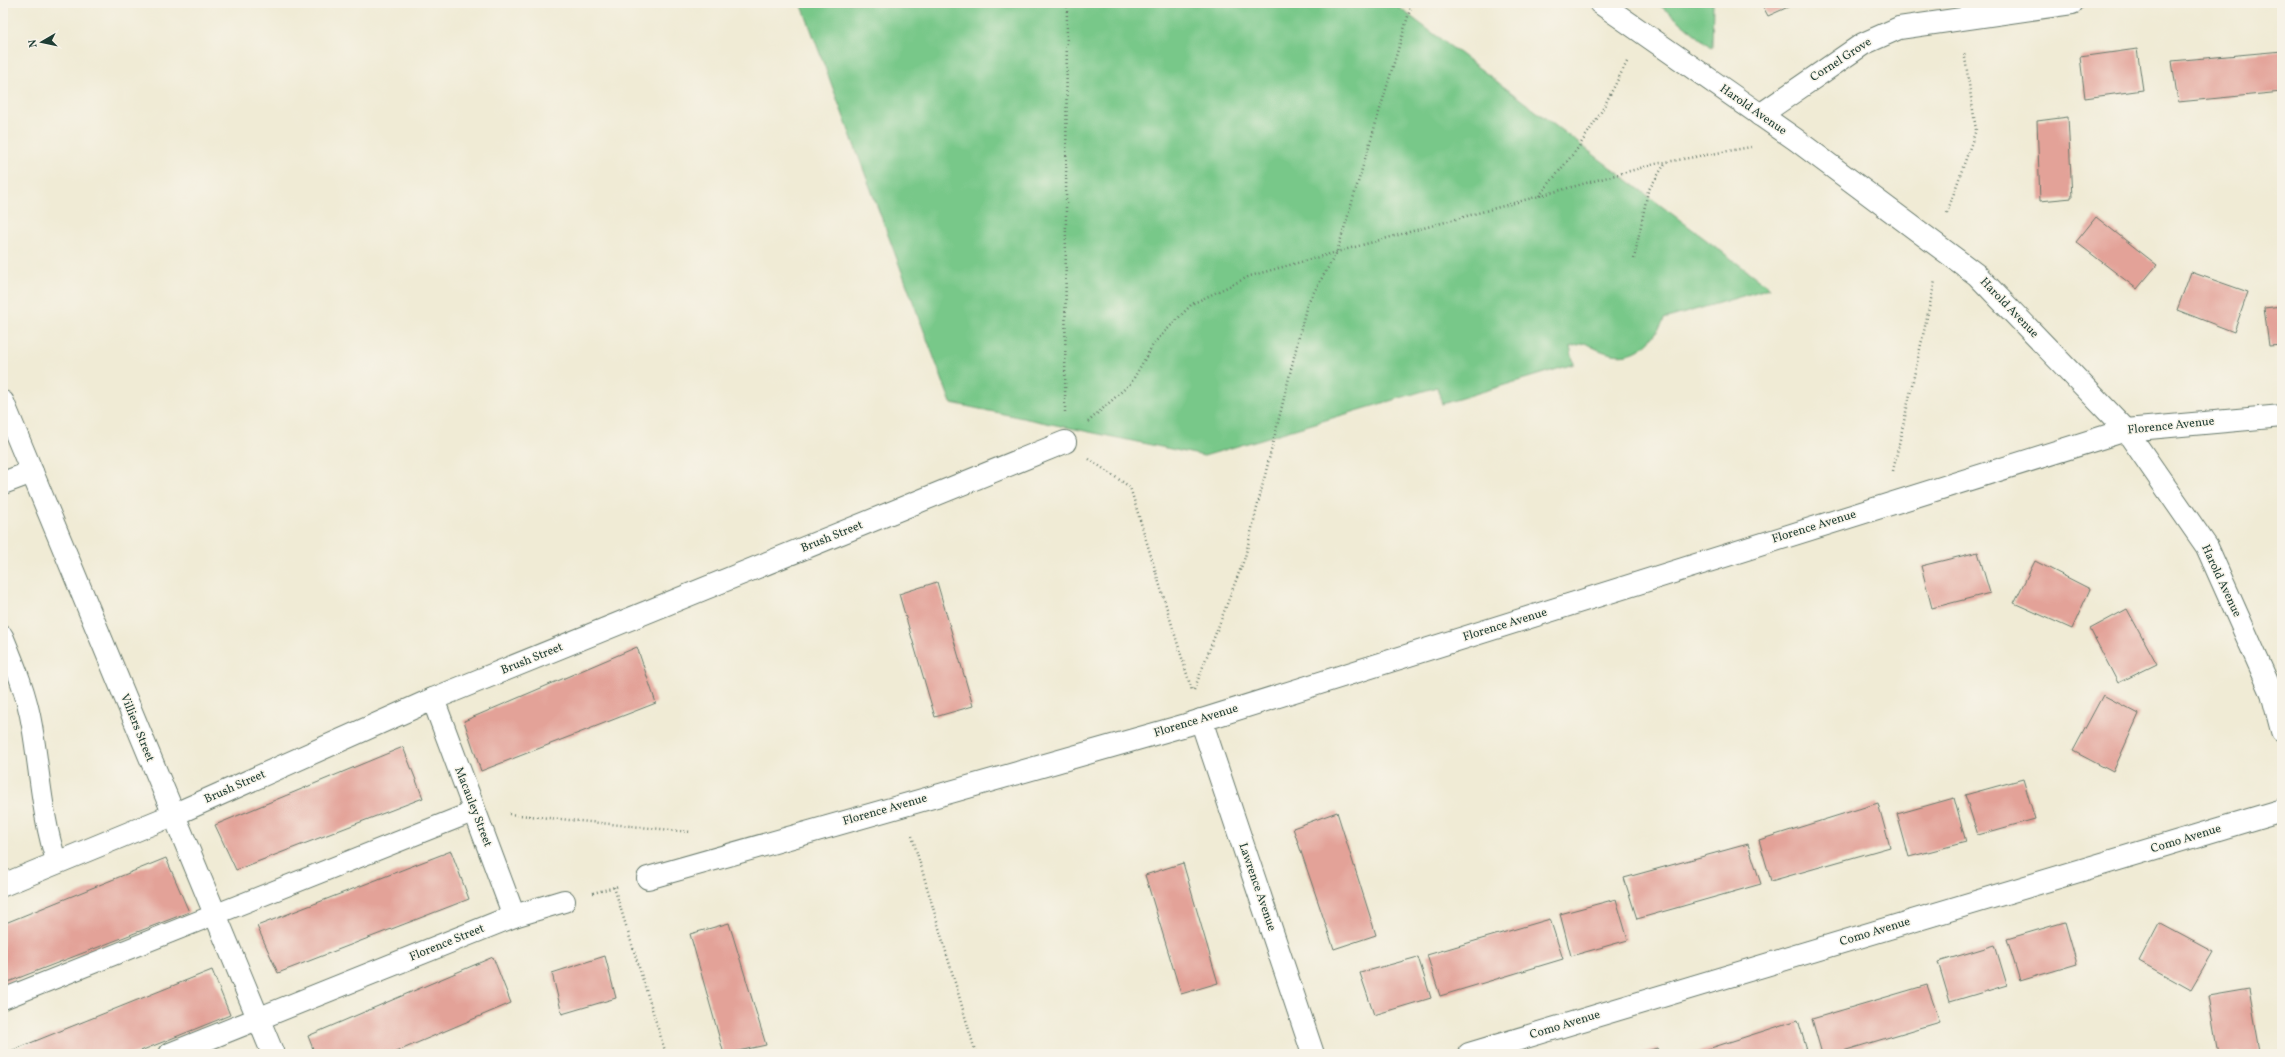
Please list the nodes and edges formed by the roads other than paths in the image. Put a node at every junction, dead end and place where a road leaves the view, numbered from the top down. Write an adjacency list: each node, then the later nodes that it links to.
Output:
1 (1600, 3): 3 (street, Harold Avenue)
2 (2072, 3): 3 (street, Cornel Grove)
3 (1760, 115): 6 (street, Harold Avenue)
4 (3, 402): 8 (street, Villiers Street)
5 (2282, 416): 6 (street, Florence Avenue)
6 (2126, 430): 12 (street, Florence Avenue); 13 (street, Harold Avenue)
7 (1065, 442): 11 (street, Brush Street)
8 (32, 472): 9 (street); 16 (street, Villiers Street)
9 (3, 483)
10 (3, 636): 17 (lane)
11 (433, 699): 15 (street, Macauley Street); 16 (street, Brush Street)
12 (1201, 720): 18 (street, Florence Avenue); 27 (street, Lawrence Avenue)
13 (2282, 731)
14 (2282, 810): 28 (street, Como Avenue)
15 (475, 811): 21 (lane); 22 (street, Macauley Street)
16 (172, 815): 17 (street, Brush Street); 21 (street, Villiers Street)
17 (57, 863): 19 (street, Brush Street)
18 (648, 878)
19 (3, 885)
20 (564, 902): 22 (street, Florence Street)
21 (216, 916): 23 (lane); 24 (street, Villiers Street)
22 (514, 916): 24 (street, Florence Street)
23 (3, 999)
24 (257, 1019): 25 (street, Florence Street); 26 (street, Villiers Street)
25 (170, 1054)
26 (273, 1054)
27 (1314, 1054)
28 (1469, 1054)

